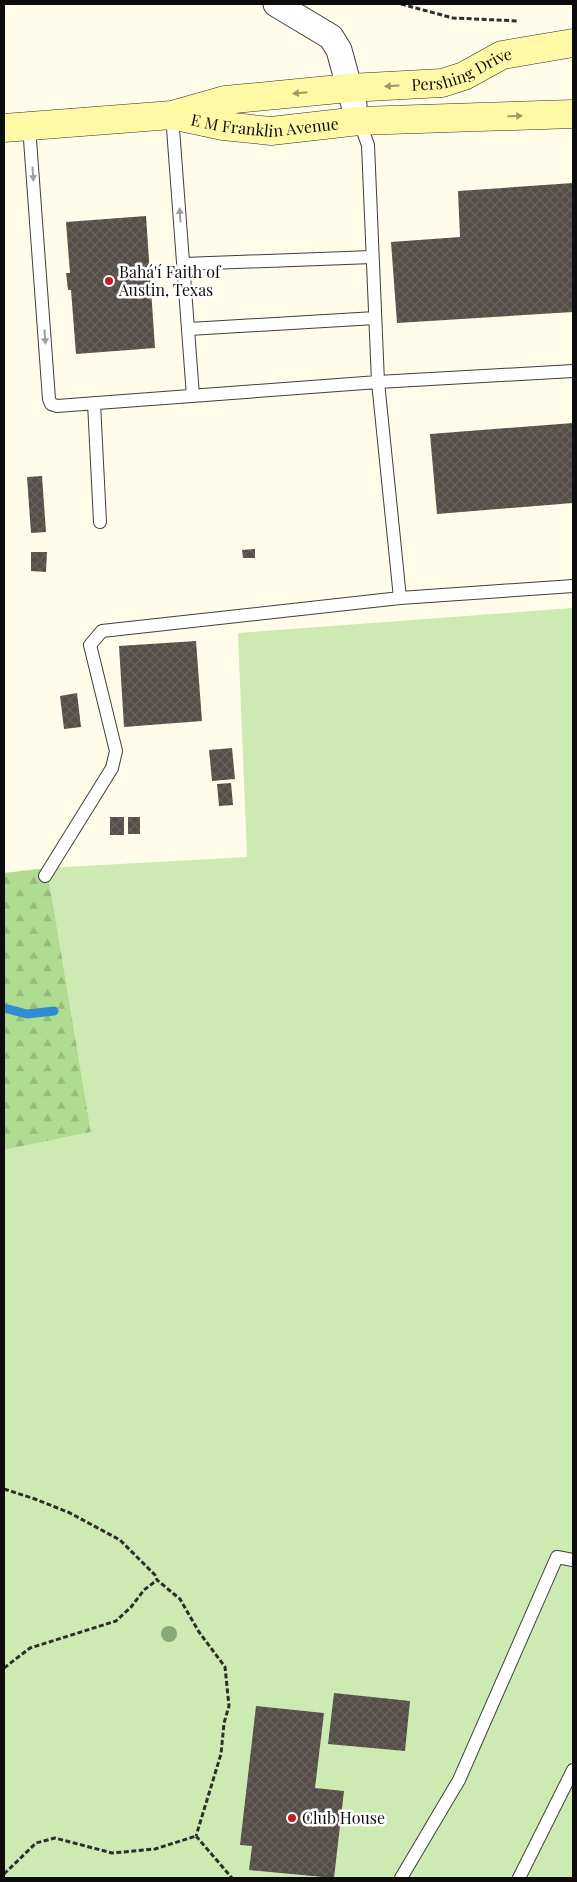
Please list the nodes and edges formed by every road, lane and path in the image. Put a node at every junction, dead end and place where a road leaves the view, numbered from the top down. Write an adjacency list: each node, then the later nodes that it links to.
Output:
1 (276, 4): 5 (street)
2 (401, 4): 3 (path)
3 (526, 22)
4 (573, 43): 5 (street, Pershing Drive, one-way to 5)
5 (354, 105): 6 (street, one-way to 6); 7 (street, E M Franklin Avenue); 9 (lane)
6 (573, 114)
7 (172, 115): 8 (street, E M Franklin Avenue); 10 (lane, one-way to 7)
8 (16, 127): 16 (lane, one-way to 16)
9 (372, 257): 10 (lane); 11 (lane)
10 (184, 264): 12 (lane)
11 (375, 318): 12 (lane); 14 (lane)
12 (189, 329): 15 (lane)
13 (573, 371): 14 (lane)
14 (378, 382): 15 (lane); 19 (lane)
15 (193, 396): 16 (lane)
16 (94, 403): 17 (lane)
17 (100, 522)
18 (573, 586): 19 (lane)
19 (400, 598): 20 (lane)
20 (45, 876)
21 (4, 1489): 23 (path)
22 (573, 1560): 29 (lane)
23 (157, 1580): 24 (path); 26 (path)
24 (4, 1668)
25 (573, 1770): 30 (lane)
26 (196, 1836): 27 (path); 28 (path)
27 (4, 1874)
28 (232, 1878)
29 (401, 1878)
30 (518, 1878)

